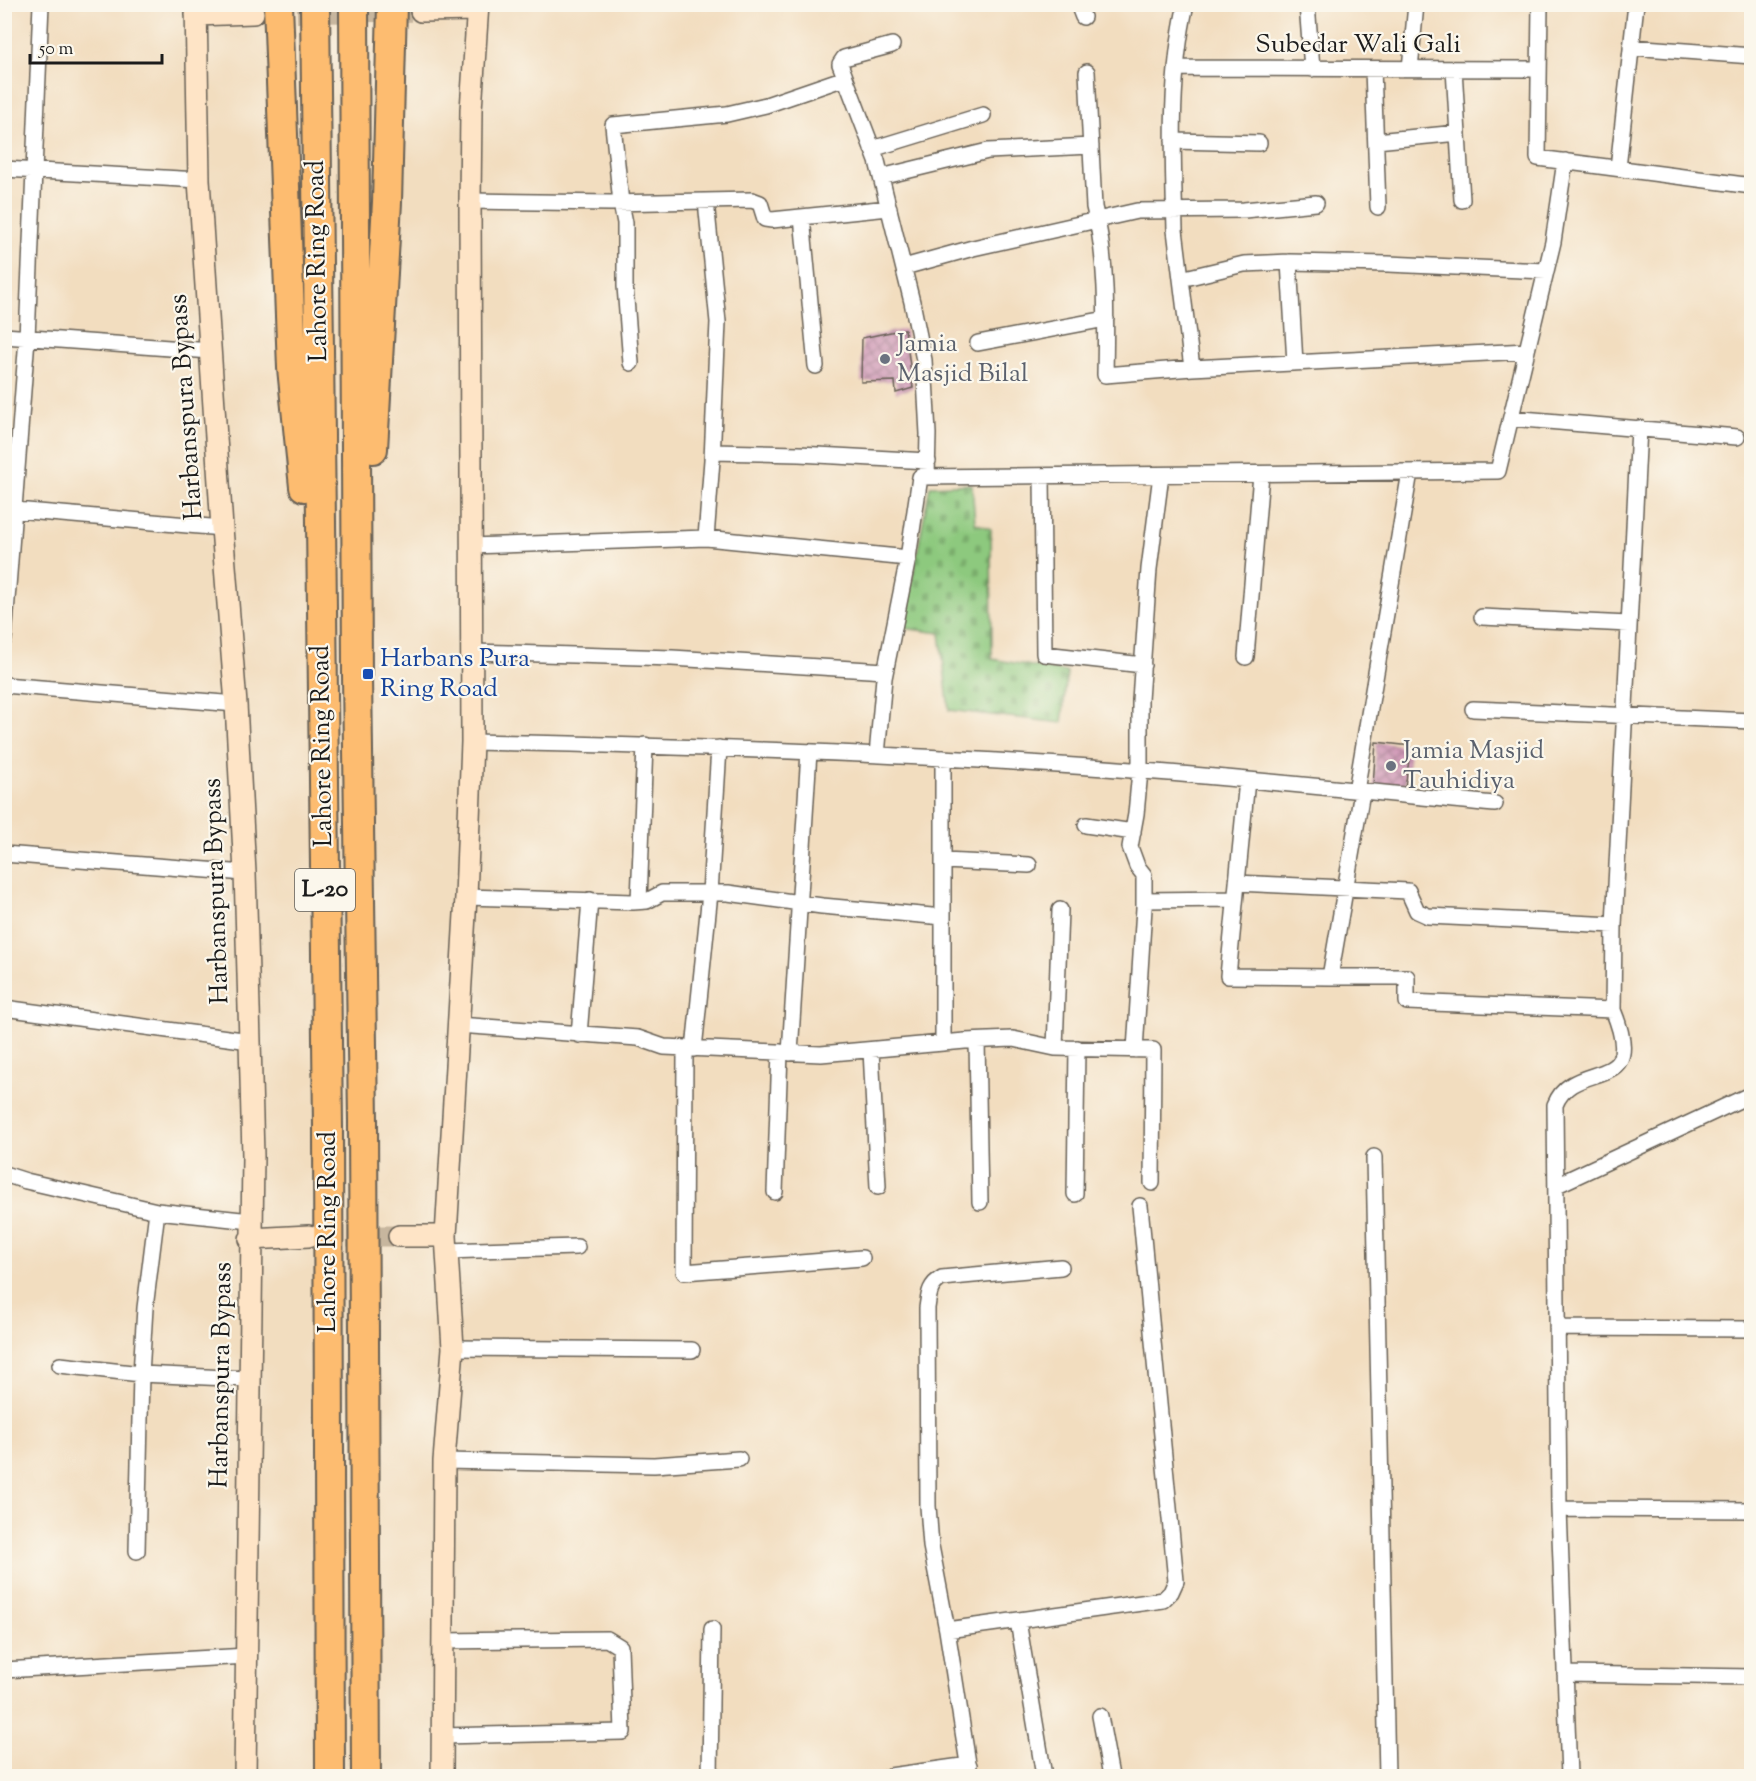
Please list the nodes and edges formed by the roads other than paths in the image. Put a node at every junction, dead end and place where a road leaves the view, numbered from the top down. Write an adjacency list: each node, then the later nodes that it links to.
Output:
1 (41, 4): 35 (street)
2 (315, 4): 85 (highway, Lahore Ring Road / L-20)
3 (354, 4): 86 (highway, Lahore Ring Road / L-20)
4 (392, 4): 86 (highway)
5 (1186, 4): 17 (street)
6 (1307, 4): 18 (street)
7 (1416, 4): 20 (street)
8 (1540, 4): 22 (street)
9 (1636, 4): 15 (street)
10 (477, 7): 13 (street); 40 (street)
11 (266, 9): 12 (street); 85 (highway)
12 (196, 10): 37 (street, Harbanspura Bypass)
13 (421, 11)
14 (892, 45): 24 (street)
15 (1631, 47): 16 (street); 33 (street)
16 (1752, 56)
17 (1176, 68): 18 (street, Subedar Wali Gali); 27 (street)
18 (1312, 69): 19 (street, Subedar Wali Gali)
19 (1373, 69): 20 (street, Subedar Wali Gali); 28 (street)
20 (1410, 69): 21 (street, Subedar Wali Gali)
21 (1454, 69): 22 (street, Subedar Wali Gali); 26 (street)
22 (1539, 69): 32 (street)
23 (1087, 72): 30 (street)
24 (845, 78): 31 (street); 42 (street)
25 (983, 116): 31 (street)
26 (1458, 133): 28 (street); 39 (street)
27 (1173, 141): 29 (street); 46 (street)
28 (1376, 141): 45 (street)
29 (1259, 143)
30 (1091, 146): 36 (street); 48 (street)
31 (872, 149): 36 (street)
32 (1564, 161): 33 (street); 51 (street)
33 (1618, 168): 38 (street)
34 (4, 169): 35 (street)
35 (33, 172): 37 (street); 55 (street)
36 (881, 177): 44 (street)
37 (199, 180): 57 (street, Harbanspura Bypass)
38 (1752, 186)
39 (1462, 200)
40 (470, 201): 42 (street); 76 (street)
41 (706, 201): 42 (street); 47 (street); 66 (street)
42 (621, 203): 59 (street)
43 (1317, 203): 46 (street)
44 (889, 207): 47 (street); 50 (street)
45 (1378, 207)
46 (1174, 211): 48 (street); 52 (street)
47 (802, 217): 61 (street)
48 (1098, 221): 50 (street); 53 (street)
49 (1289, 262): 51 (street); 52 (street); 60 (street)
50 (904, 267): 67 (street)
51 (1546, 271): 58 (street)
52 (1181, 279): 62 (street)
53 (1106, 319): 56 (street); 62 (street)
54 (4, 336): 55 (street)
55 (27, 338): 57 (street); 73 (street)
56 (978, 343)
57 (212, 351): 74 (street, Harbanspura Bypass)
58 (1527, 351): 60 (street); 63 (street)
59 (631, 363)
60 (1295, 363): 62 (street)
61 (816, 366)
62 (1192, 368)
63 (1511, 418): 64 (street); 68 (street)
64 (1639, 428): 65 (street); 79 (street)
65 (1737, 437)
66 (713, 452): 67 (street); 75 (street)
67 (928, 461): 72 (street)
68 (1410, 472): 69 (street); 100 (street)
69 (1261, 474): 70 (street); 82 (street)
70 (1161, 475): 71 (street); 83 (street)
71 (1042, 476): 72 (street); 83 (street)
72 (927, 477): 77 (street)
73 (9, 509): 74 (street); 80 (street)
74 (222, 528): 88 (street, Harbanspura Bypass)
75 (706, 538): 76 (street); 77 (street)
76 (470, 546): 81 (street)
77 (908, 558): 84 (street)
78 (1482, 617): 79 (street)
79 (1629, 624): 90 (street)
80 (4, 639)
81 (472, 652): 84 (street); 92 (street)
82 (1246, 657)
83 (1143, 665): 98 (street)
84 (885, 671): 96 (street)
85 (322, 674): 176 (highway, Lahore Ring Road / L-20)
86 (357, 676): 177 (highway, Lahore Ring Road / L-20)
87 (4, 685): 88 (street)
88 (236, 704): 107 (street, Harbanspura Bypass)
89 (1473, 709): 90 (street)
90 (1624, 715): 91 (street); 119 (street)
91 (1752, 721)
92 (472, 742): 93 (street); 111 (street)
93 (645, 745): 94 (street); 115 (street)
94 (719, 748): 95 (street); 110 (street)
95 (809, 752): 96 (street); 116 (street)
96 (877, 755): 97 (street)
97 (942, 758): 98 (street); 105 (street)
98 (1140, 771): 99 (street); 103 (street)
99 (1247, 780): 100 (street); 108 (street)
100 (1359, 791): 101 (street); 109 (street)
101 (1495, 804)
102 (1086, 825): 103 (street)
103 (1133, 832): 114 (street)
104 (4, 854): 107 (street)
105 (943, 861): 106 (street); 118 (street)
106 (1029, 866)
107 (245, 873): 125 (street, Harbanspura Bypass)
108 (1237, 883): 109 (street); 112 (street)
109 (1346, 888): 119 (street); 120 (street)
110 (710, 893): 115 (street); 116 (street); 128 (street)
111 (466, 897): 113 (street); 123 (street)
112 (1235, 899): 114 (street); 120 (street)
113 (590, 900): 115 (street); 124 (street)
114 (1144, 900): 132 (street)
115 (639, 901)
116 (799, 903): 118 (street); 133 (street)
117 (1060, 910): 129 (street)
118 (943, 917): 127 (street)
119 (1614, 925): 122 (street)
120 (1330, 977): 122 (street)
121 (4, 1008): 125 (street)
122 (1613, 1010): 138 (street)
123 (458, 1025): 124 (street); 148 (street)
124 (579, 1035): 128 (street)
125 (250, 1041): 145 (street, Harbanspura Bypass)
126 (977, 1041): 127 (street); 129 (street); 142 (street)
127 (943, 1043): 131 (street)
128 (689, 1048): 133 (street); 150 (street)
129 (1056, 1048): 130 (street)
130 (1077, 1048): 132 (street); 141 (street)
131 (871, 1050): 133 (street); 139 (street)
132 (1134, 1050): 137 (street)
133 (785, 1053): 140 (street)
134 (1752, 1094): 138 (street)
135 (1374, 1157): 183 (street)
136 (4, 1174): 144 (street)
137 (1152, 1184)
138 (1557, 1185): 152 (street)
139 (878, 1186)
140 (775, 1192)
141 (1075, 1194)
142 (980, 1202)
143 (1140, 1206): 164 (street)
144 (157, 1211): 145 (street); 157 (street)
145 (251, 1230): 146 (street); 158 (street, Harbanspura Bypass)
146 (309, 1236)
147 (399, 1236): 148 (street)
148 (446, 1244): 149 (street); 154 (street)
149 (577, 1247)
150 (862, 1258)
151 (1061, 1268): 166 (street)
152 (1557, 1328): 153 (street); 161 (street)
153 (1752, 1329)
154 (453, 1348): 155 (street); 160 (street)
155 (692, 1350)
156 (60, 1365): 157 (street)
157 (141, 1374): 158 (street); 163 (street)
158 (248, 1379): 168 (street, Harbanspura Bypass)
159 (739, 1459): 160 (street)
160 (444, 1461): 167 (street)
161 (1559, 1509): 162 (street); 170 (street)
162 (1752, 1510)
163 (137, 1551)
164 (1018, 1621): 166 (street); 181 (street)
165 (712, 1629): 179 (street)
166 (947, 1630): 174 (street)
167 (443, 1641): 173 (street); 173 (street)
168 (247, 1656): 169 (street); 175 (street, Harbanspura Bypass)
169 (4, 1670)
170 (1564, 1674): 171 (street); 184 (street)
171 (1752, 1677)
172 (1100, 1716): 182 (street)
173 (442, 1736): 178 (street)
174 (970, 1771): 180 (street)
175 (245, 1776)
176 (330, 1776)
177 (366, 1776)
178 (442, 1776)
179 (710, 1776)
180 (890, 1776)
181 (1044, 1776)
182 (1111, 1776)
183 (1387, 1776)
184 (1569, 1776)

